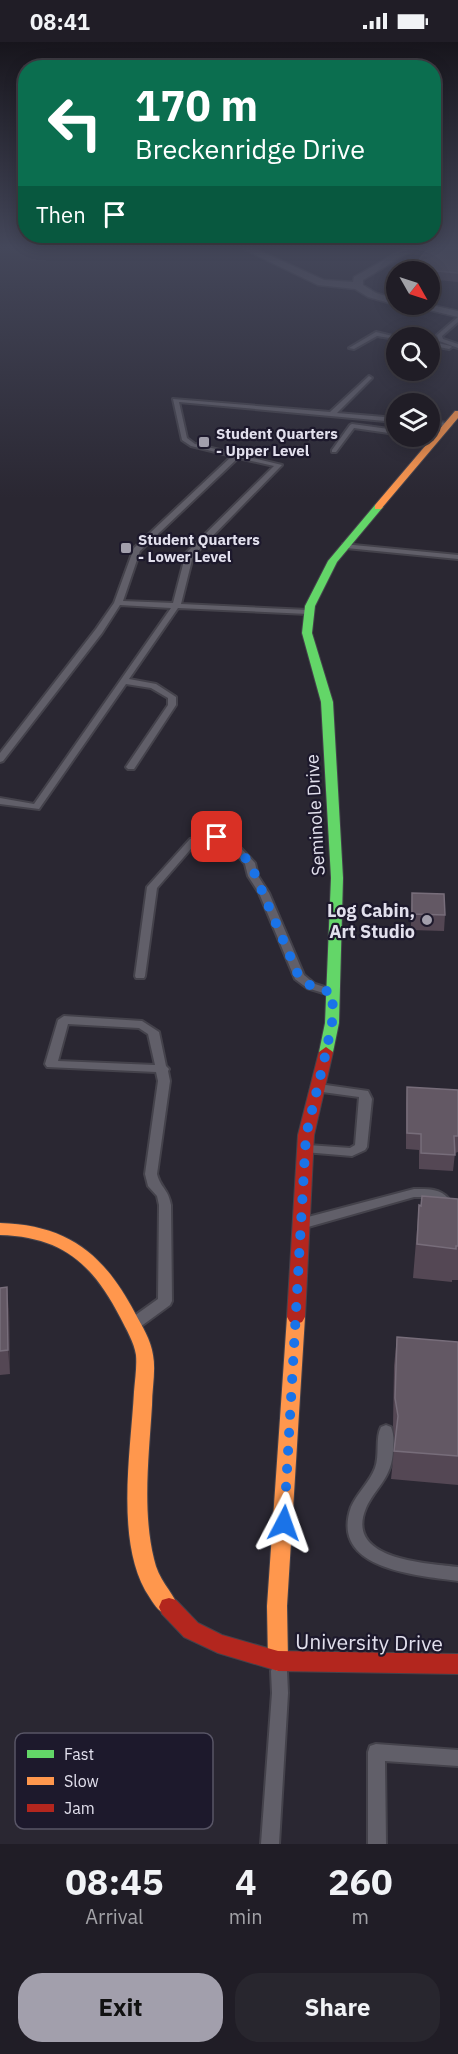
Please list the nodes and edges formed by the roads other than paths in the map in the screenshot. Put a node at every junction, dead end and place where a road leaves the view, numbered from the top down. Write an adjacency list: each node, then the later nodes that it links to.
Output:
1 (446, 330): 5 (lane)
2 (386, 336): 4 (lane)
3 (440, 346): 5 (lane)
4 (352, 348)
5 (458, 348)
6 (369, 378): 8 (lane)
7 (458, 413): 11 (street, Seminole Drive)
8 (332, 414): 9 (lane); 16 (lane)
9 (386, 419)
10 (440, 424): 11 (lane)
11 (448, 425): 13 (street, Seminole Drive)
12 (386, 431): 15 (lane)
13 (440, 434)
14 (429, 447): 17 (street, Seminole Drive)
15 (334, 451)
16 (236, 456): 19 (lane); 20 (lane)
17 (346, 546): 18 (lane); 21 (street, Seminole Drive)
18 (458, 557)
19 (118, 603): 20 (lane); 23 (lane)
20 (176, 606): 21 (lane); 22 (lane)
21 (308, 612): 27 (street, Seminole Drive)
22 (125, 681): 24 (lane); 25 (lane)
23 (0, 759)
24 (130, 767)
25 (0, 801)
26 (140, 976): 27 (lane)
27 (333, 993): 29 (street, Seminole Drive)
28 (163, 1069): 28 (lane); 34 (lane)
29 (319, 1088): 30 (street, Seminole Drive); 30 (lane)
30 (305, 1148): 32 (street, Seminole Drive)
31 (441, 1209): 32 (lane)
32 (302, 1224): 37 (street, Seminole Drive)
33 (0, 1229): 34 (street, University Drive)
34 (132, 1325): 37 (street, University Drive)
35 (386, 1431): 36 (lane)
36 (458, 1574)
37 (279, 1661): 38 (street, University Drive); 40 (lane)
38 (458, 1664)
39 (458, 1758): 41 (lane)
40 (270, 1844)
41 (377, 1844)

